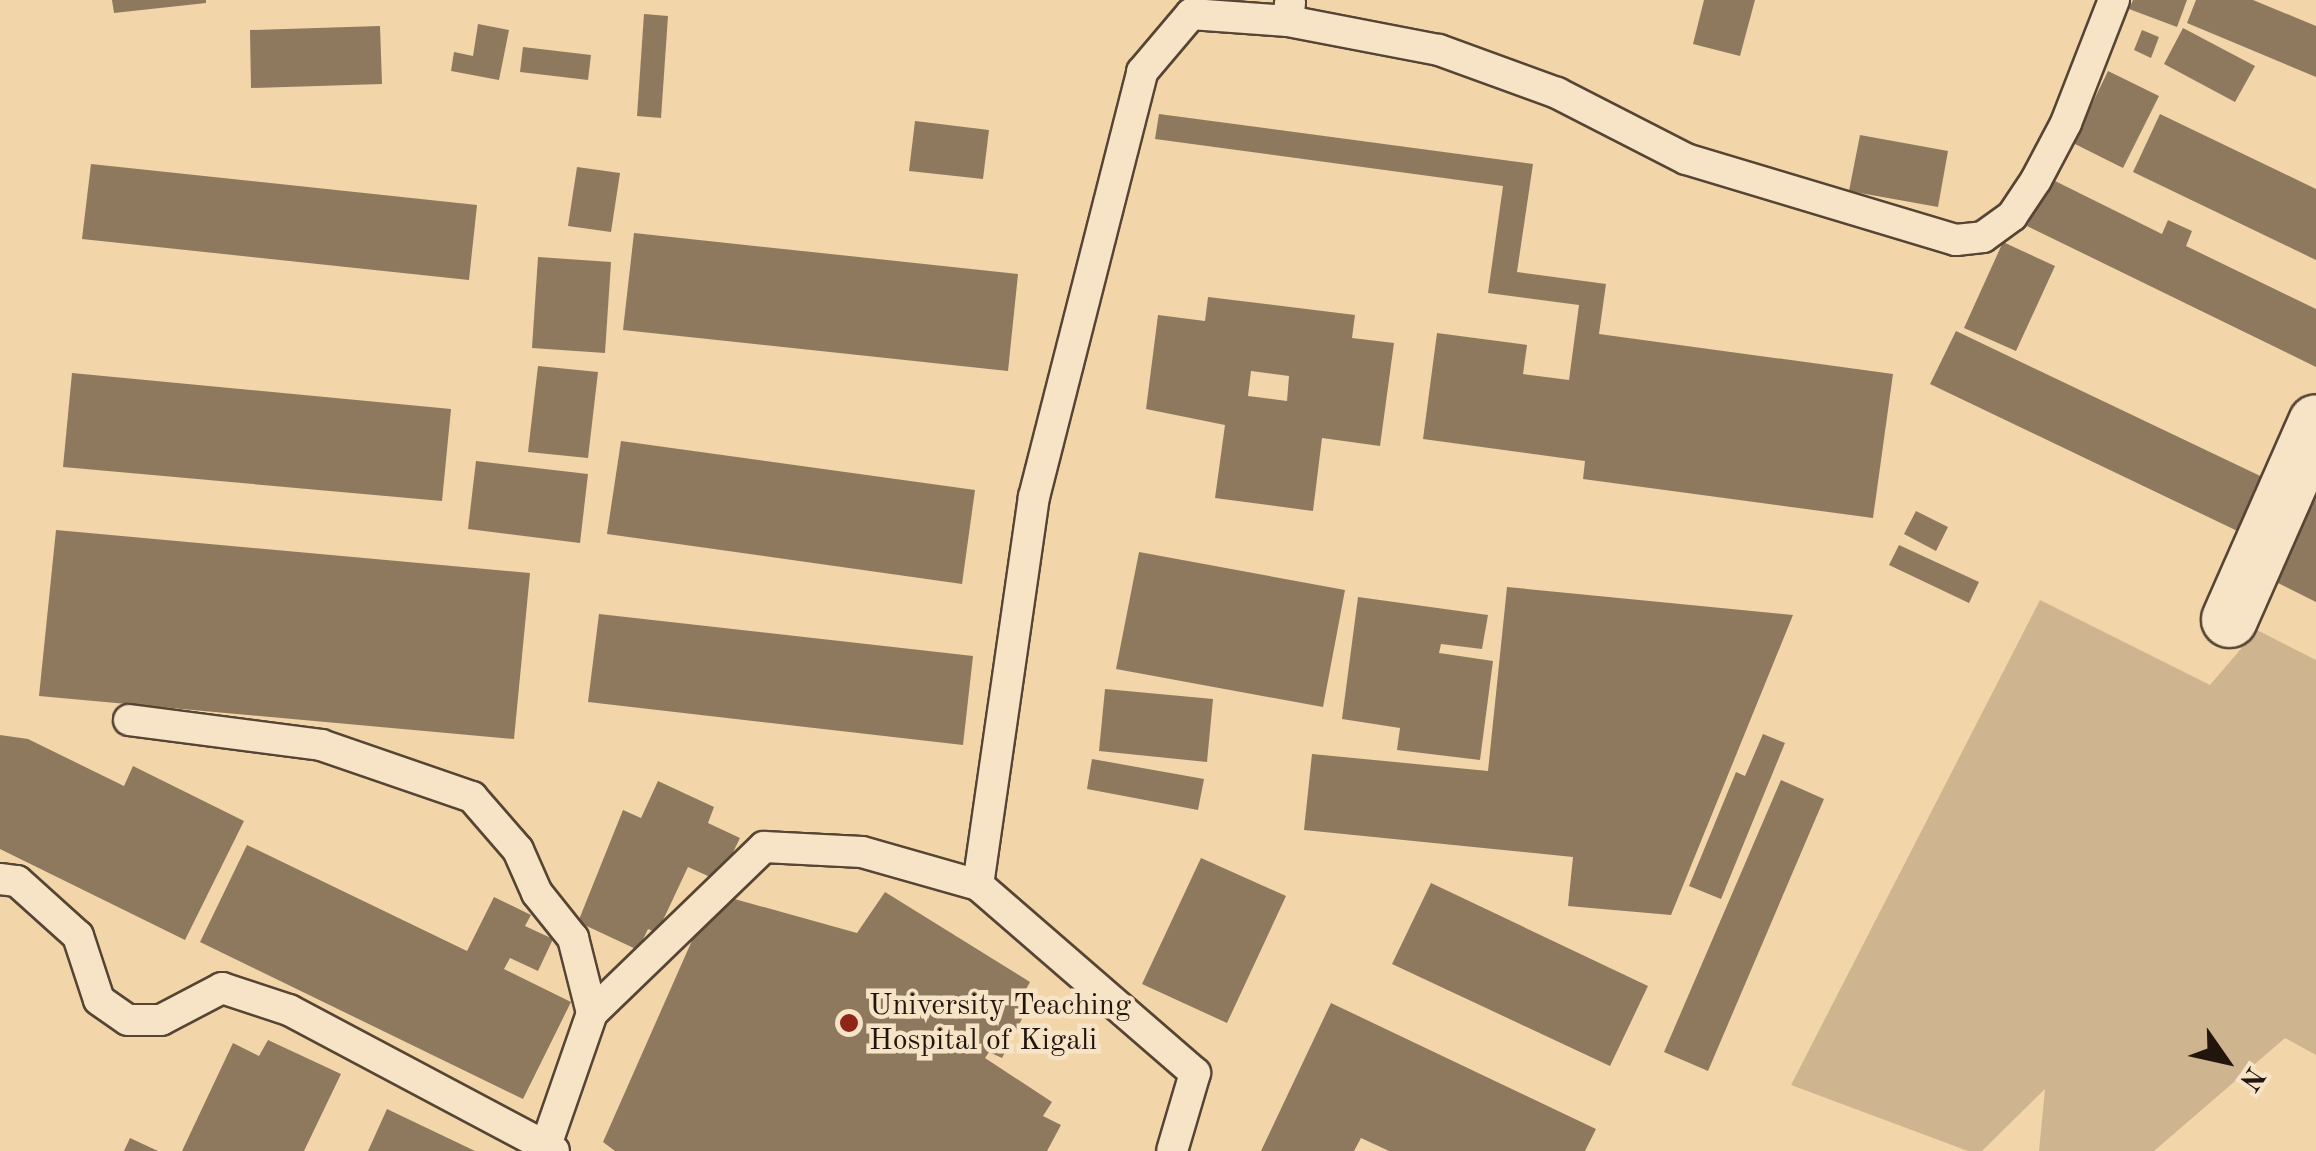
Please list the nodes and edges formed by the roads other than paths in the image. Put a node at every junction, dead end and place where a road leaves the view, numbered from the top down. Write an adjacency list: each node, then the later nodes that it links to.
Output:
1 (2114, 0): 2 (lane)
2 (1289, 10): 7 (lane)
3 (2316, 422): 4 (street)
4 (2229, 618)
5 (129, 720): 8 (lane)
6 (0, 879): 9 (lane)
7 (978, 885): 8 (lane); 10 (lane)
8 (592, 1013): 9 (lane)
9 (548, 1150)
10 (1172, 1151)

